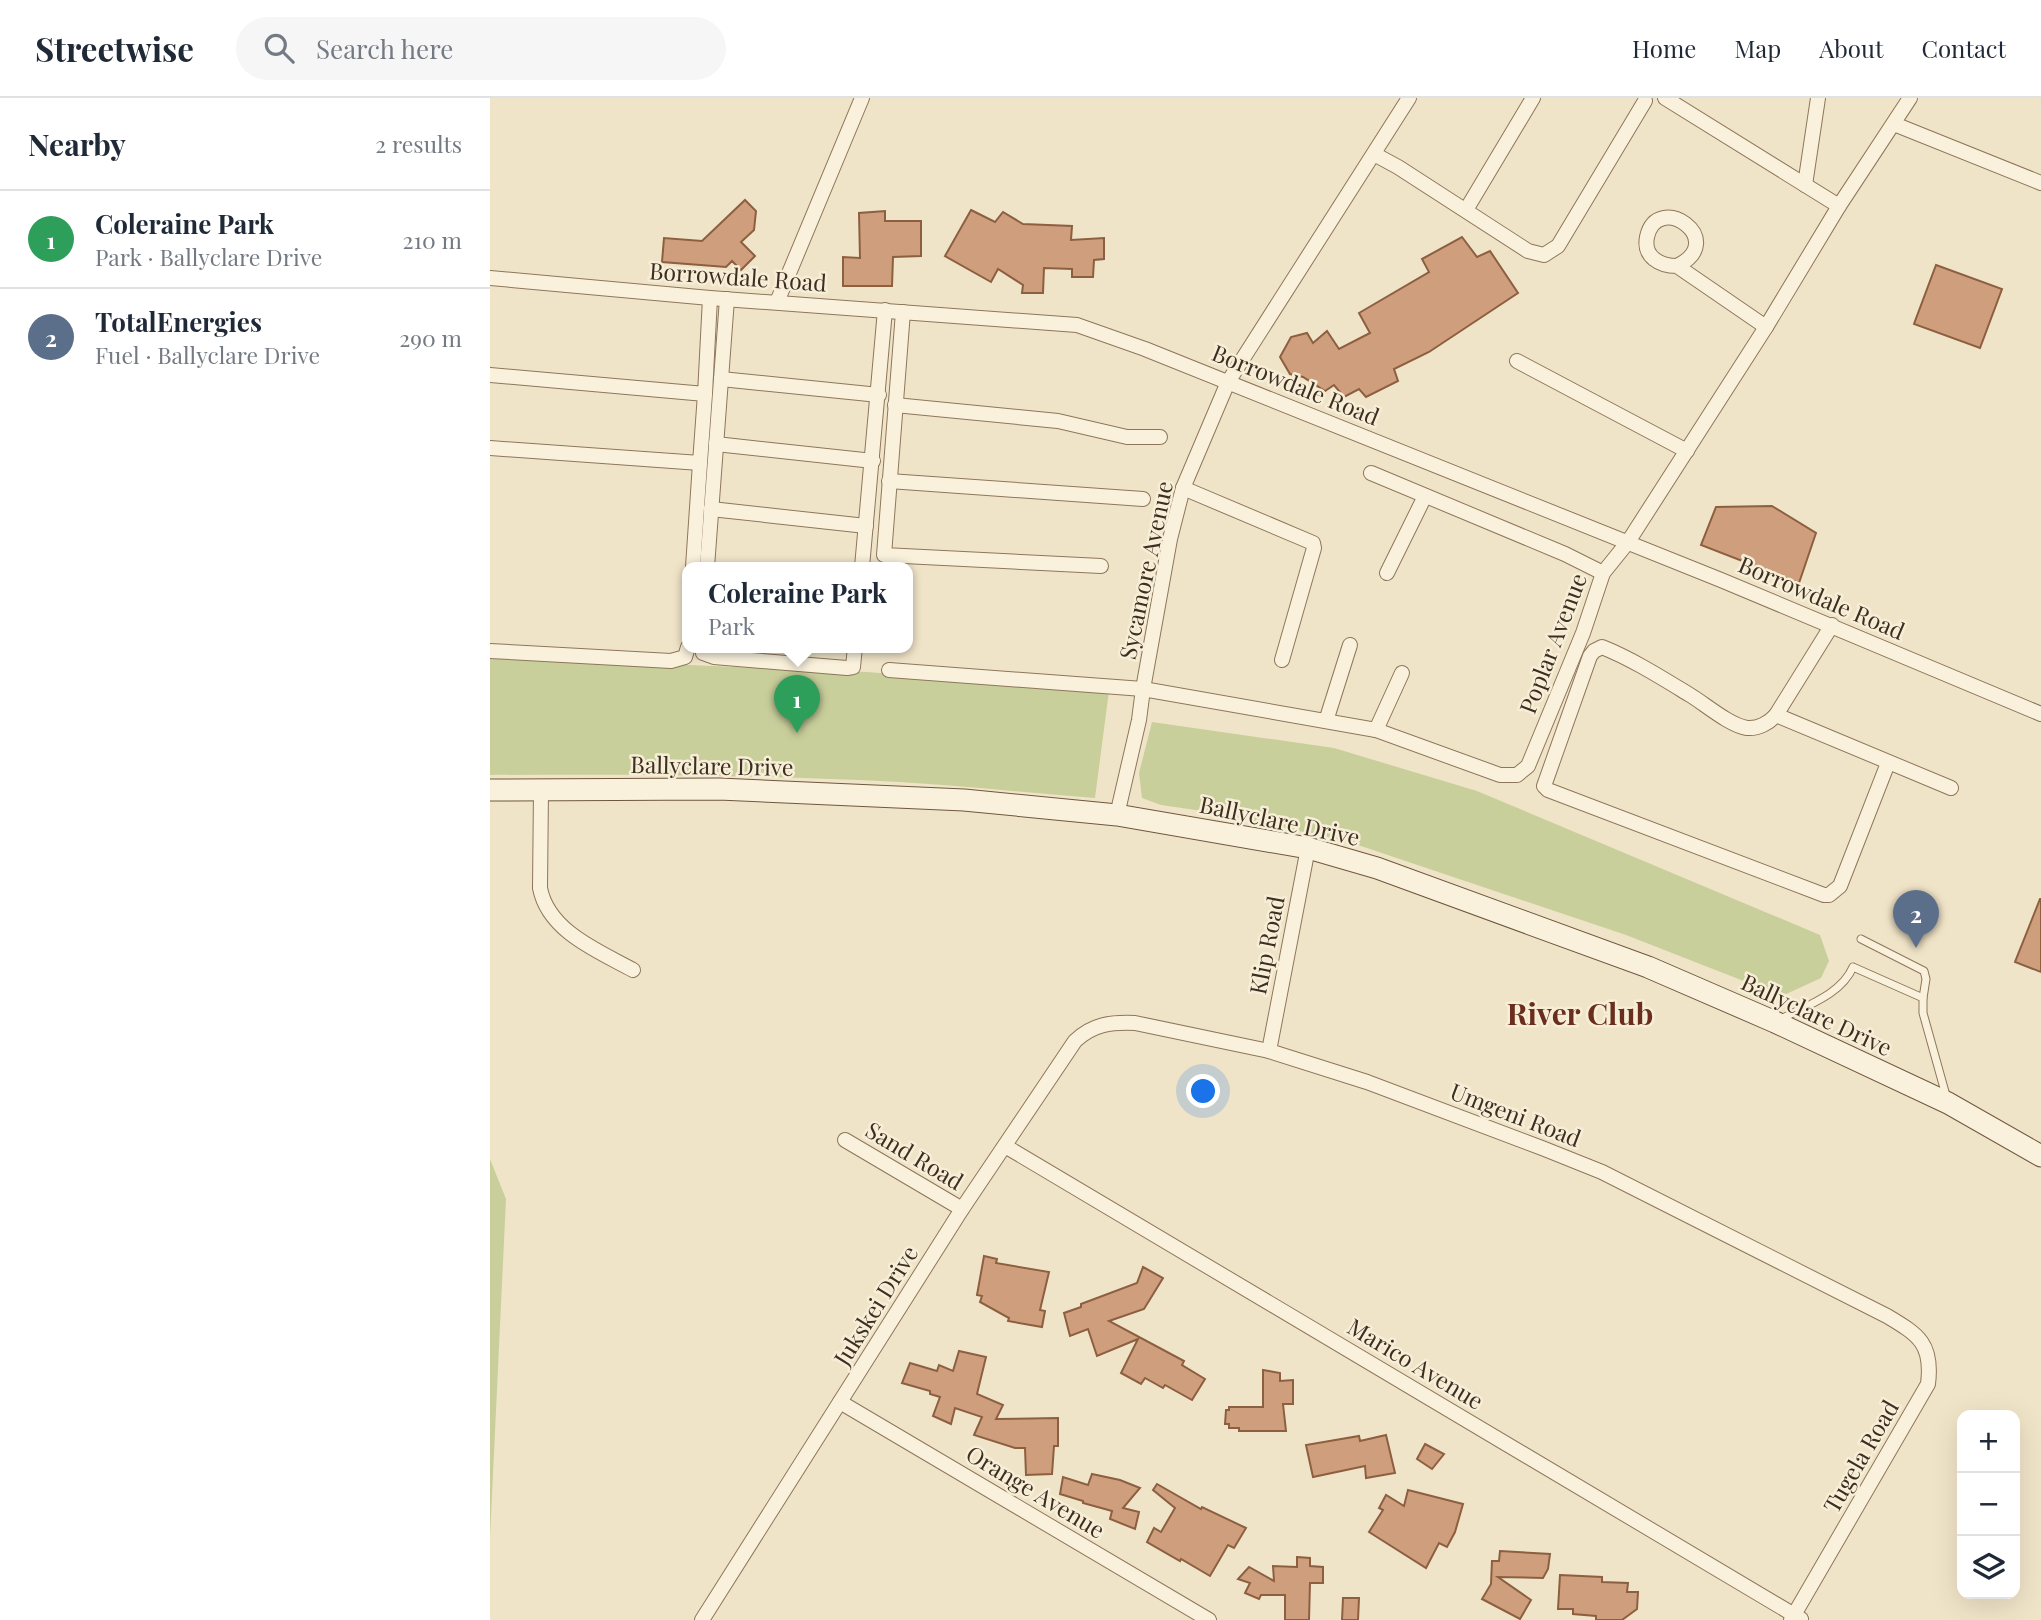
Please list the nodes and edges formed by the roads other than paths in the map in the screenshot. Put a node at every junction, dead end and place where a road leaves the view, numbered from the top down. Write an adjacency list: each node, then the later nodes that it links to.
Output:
1 (862, 98): 18 (street)
2 (1409, 98): 9 (street, Sycamore Avenue)
3 (1533, 98): 13 (street)
4 (1665, 98): 11 (street)
5 (1818, 98): 11 (street)
6 (1910, 98): 8 (street, Poplar Avenue)
7 (1644, 101): 13 (street)
8 (1894, 124): 10 (street); 12 (street, Poplar Avenue)
9 (1374, 154): 13 (street); 25 (street, Sycamore Avenue)
10 (2041, 183)
11 (1805, 185): 12 (street)
12 (1839, 206): 21 (street, Poplar Avenue)
13 (1466, 210)
14 (1677, 266): 21 (street)
15 (490, 278): 16 (street, Borrowdale Road)
16 (710, 298): 17 (street, Borrowdale Road); 26 (street)
17 (727, 299): 18 (street, Borrowdale Road); 24 (street)
18 (777, 302): 19 (street, Borrowdale Road)
19 (884, 310): 20 (street, Borrowdale Road); 27 (street)
20 (903, 312): 25 (street, Borrowdale Road); 28 (street)
21 (1766, 327): 32 (street, Poplar Avenue)
22 (1517, 361): 32 (street)
23 (490, 375): 26 (street)
24 (721, 379): 27 (street); 30 (street)
25 (1228, 382): 37 (street, Sycamore Avenue); 42 (street, Borrowdale Road)
26 (705, 394): 34 (street)
27 (879, 395): 33 (street)
28 (895, 405): 29 (street); 36 (street)
29 (1160, 437)
30 (716, 444): 33 (street); 40 (street)
31 (490, 448): 34 (street)
32 (1686, 451): 42 (street, Poplar Avenue)
33 (873, 461): 41 (street)
34 (700, 463): 43 (street)
35 (1371, 473): 38 (street)
36 (889, 481): 39 (street); 46 (street)
37 (1183, 488): 55 (street); 58 (street, Sycamore Avenue)
38 (1425, 496): 47 (street); 48 (street)
39 (1143, 499)
40 (711, 509): 41 (street); 44 (street)
41 (866, 526): 45 (street)
42 (1628, 542): 48 (street, Poplar Avenue); 49 (street, Borrowdale Road)
43 (693, 562)
44 (707, 562)
45 (862, 562)
46 (1101, 566)
47 (1387, 573)
48 (1603, 573): 62 (street, Poplar Avenue)
49 (1832, 625): 59 (street, Borrowdale Road); 60 (street)
50 (1350, 645): 61 (street)
51 (490, 651): 52 (street)
52 (686, 653)
53 (703, 653): 54 (street)
54 (854, 653)
55 (1282, 660)
56 (889, 670): 58 (street, Poplar Avenue)
57 (1402, 673): 62 (street)
58 (1143, 689): 61 (street, Poplar Avenue); 67 (street, Sycamore Avenue)
59 (2041, 714)
60 (1776, 715): 63 (street); 63 (street)
61 (1326, 721): 62 (street, Poplar Avenue)
62 (1376, 730)
63 (1888, 763): 64 (street)
64 (1951, 788)
65 (490, 790): 66 (street, Ballyclare Drive)
66 (541, 790): 67 (street, Ballyclare Drive); 70 (street)
67 (1117, 815): 68 (street, Ballyclare Drive)
68 (1308, 848): 72 (street, Ballyclare Drive); 74 (street, Klip Road)
69 (1861, 939): 71 (lane)
70 (633, 971)
71 (1923, 998): 72 (lane); 75 (lane)
72 (1775, 1022): 75 (street, Ballyclare Drive)
73 (1098, 1025): 74 (street, Umgeni Road); 77 (street, Jukskei Drive)
74 (1269, 1051): 80 (street, Umgeni Road)
75 (1948, 1103): 78 (street, Ballyclare Drive)
76 (845, 1140): 79 (street, Sand Road)
77 (1005, 1146): 79 (street, Jukskei Drive); 82 (street, Marico Avenue)
78 (2041, 1156)
79 (962, 1209): 81 (street, Jukskei Drive)
80 (1894, 1320): 82 (street, Tugela Road)
81 (840, 1402): 83 (street, Jukskei Drive); 84 (street, Orange Avenue)
82 (1796, 1618)
83 (702, 1620)
84 (1209, 1620)

